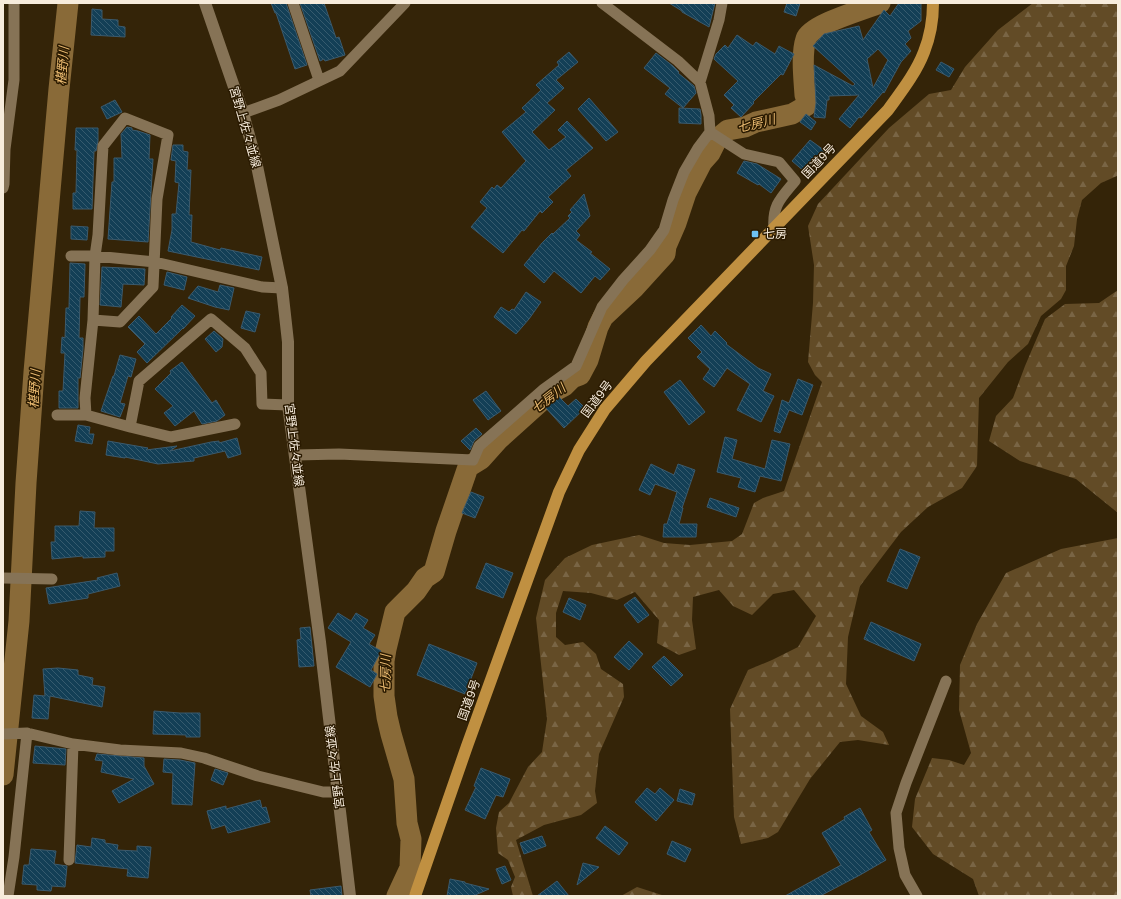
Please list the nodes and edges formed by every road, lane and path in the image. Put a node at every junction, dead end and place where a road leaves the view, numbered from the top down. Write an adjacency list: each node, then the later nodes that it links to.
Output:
1 (14, 3): 12 (street)
2 (205, 3): 10 (main road, 宮野上佐々並線)
3 (293, 3): 8 (street)
4 (405, 3): 8 (street)
5 (602, 3): 9 (street)
6 (722, 3): 9 (street)
7 (933, 3): 14 (highway, 国道9号)
8 (319, 80): 10 (street)
9 (700, 82): 11 (street)
10 (243, 113): 18 (main road, 宮野上佐々並線)
11 (710, 132): 14 (street); 25 (street)
12 (4, 149): 13 (street)
13 (3, 188)
14 (774, 229): 36 (highway, 国道9号)
15 (71, 256): 16 (street)
16 (95, 256): 17 (street); 17 (street); 19 (street)
17 (155, 262): 18 (street); 19 (street)
18 (282, 288): 20 (main road, 宮野上佐々並線)
19 (93, 320): 22 (street)
20 (288, 405): 24 (street); 25 (main road, 宮野上佐々並線)
21 (57, 415): 22 (street)
22 (86, 415): 24 (street)
23 (235, 424): 24 (street)
24 (130, 427)
25 (296, 455): 32 (main road, 宮野上佐々並線)
26 (3, 578): 27 (street)
27 (52, 579)
28 (946, 681): 37 (street)
29 (25, 733): 30 (street); 31 (street); 34 (street)
30 (3, 734)
31 (73, 744): 32 (street); 33 (street)
32 (338, 792): 35 (main road, 宮野上佐々並線)
33 (69, 860)
34 (8, 896)
35 (350, 896)
36 (415, 896)
37 (917, 896)

